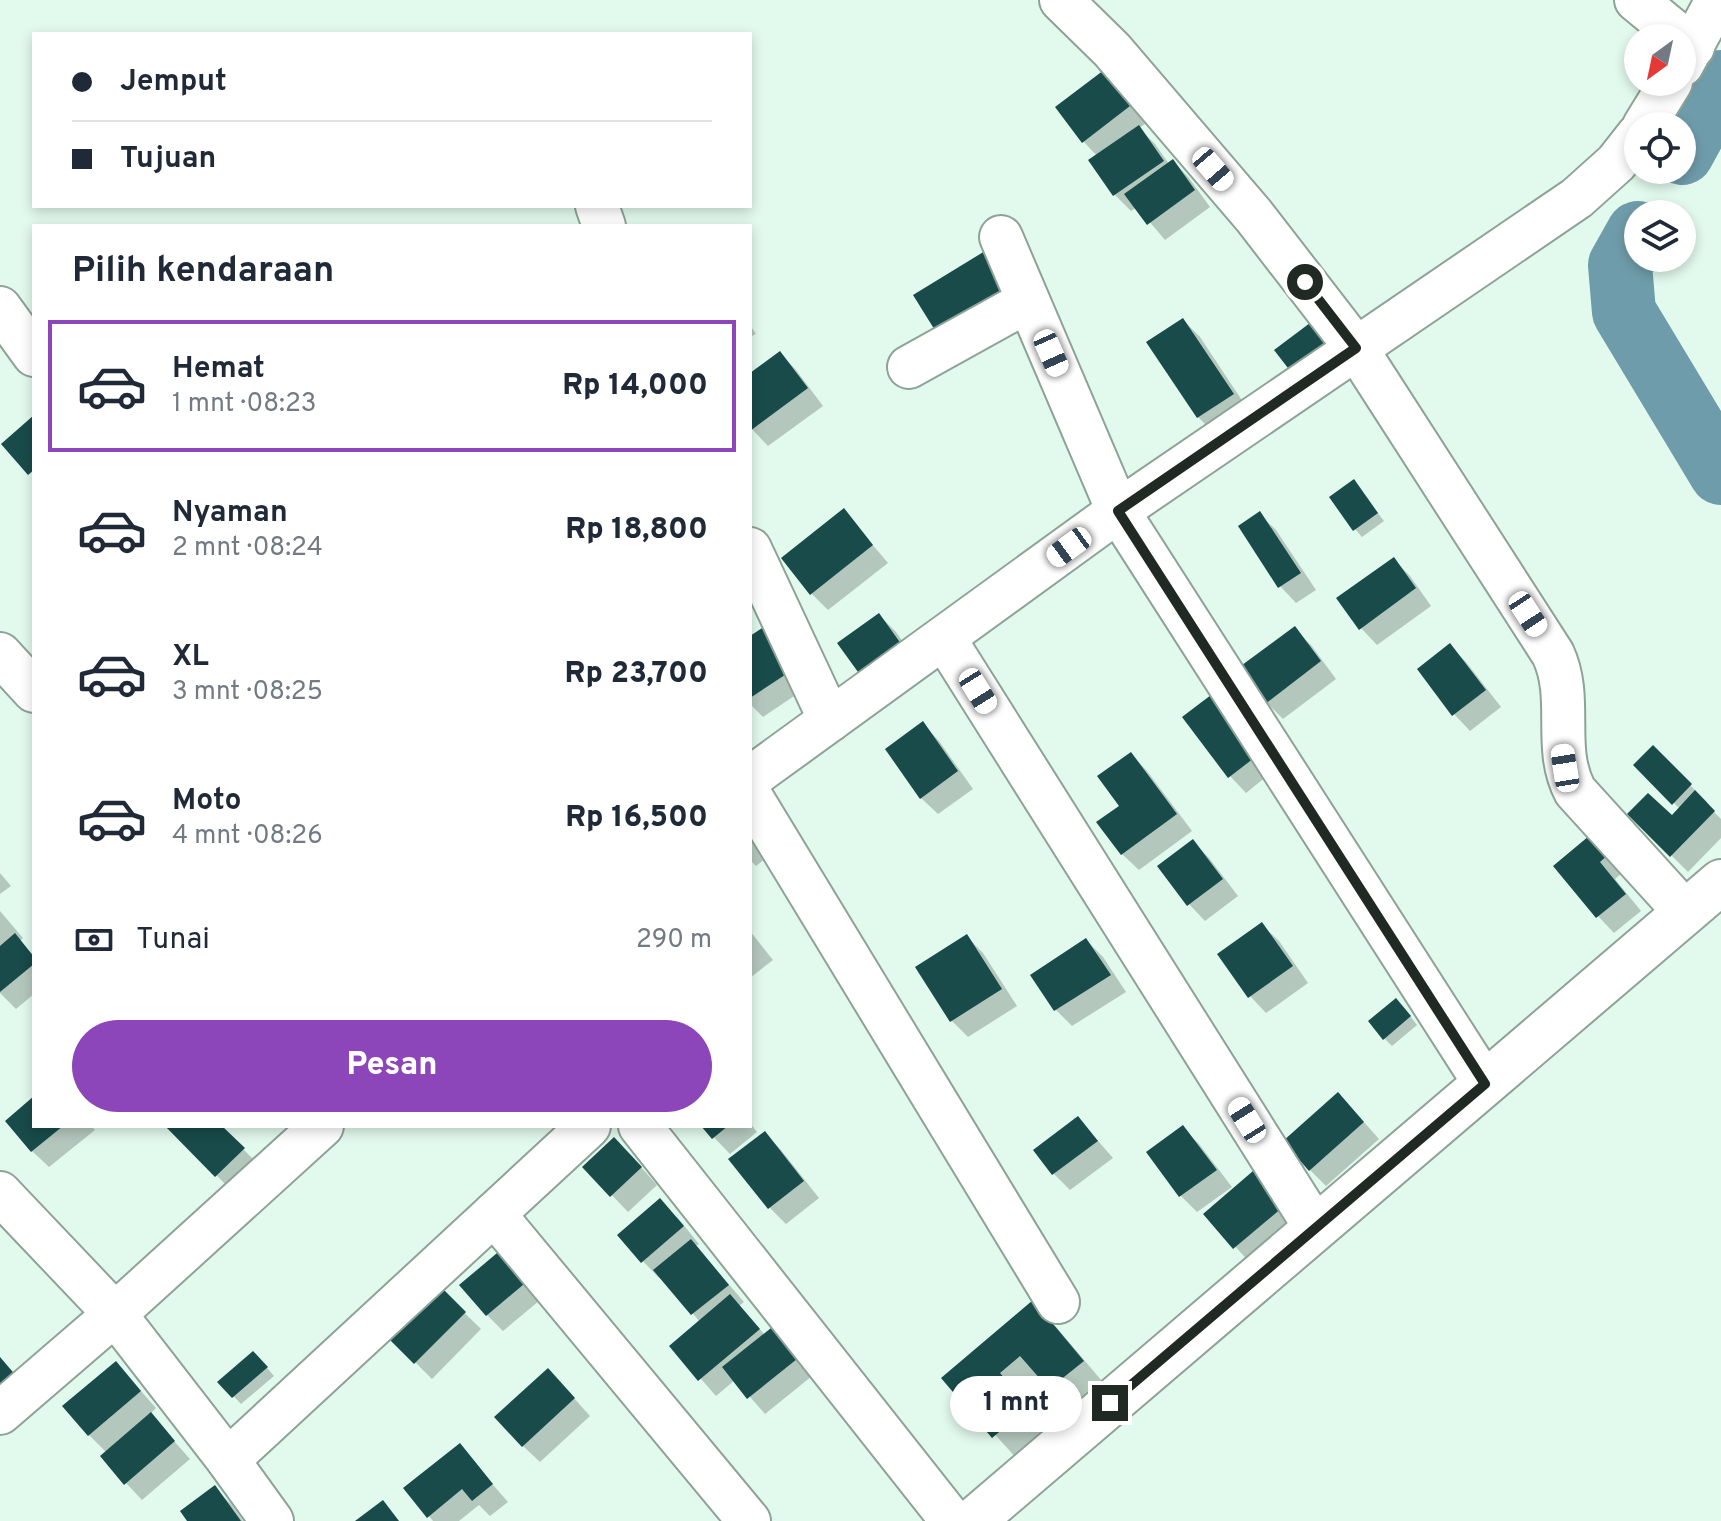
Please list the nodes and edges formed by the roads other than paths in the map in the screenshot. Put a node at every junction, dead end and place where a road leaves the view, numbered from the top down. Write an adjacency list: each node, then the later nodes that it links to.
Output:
1 (1061, 0): 10 (street)
2 (1636, 0): 4 (street)
3 (1717, 0): 5 (street)
4 (1658, 24)
5 (1696, 41)
6 (1624, 153): 10 (street)
7 (1001, 237): 8 (street)
8 (1028, 301): 12 (street); 13 (street)
9 (0, 308): 11 (street)
10 (1356, 348): 13 (street); 22 (street)
11 (32, 352)
12 (909, 367)
13 (1118, 511): 15 (street); 23 (street)
14 (752, 553): 18 (street)
15 (944, 638): 18 (street); 29 (street)
16 (0, 654): 17 (street)
17 (32, 689)
18 (830, 720): 19 (street)
19 (752, 777)
20 (752, 798): 30 (street)
21 (1721, 882): 22 (main road)
22 (1685, 912): 23 (main road)
23 (1485, 1084): 29 (main road)
24 (320, 1128): 31 (street)
25 (587, 1128): 28 (street)
26 (642, 1128): 36 (street)
27 (0, 1193): 31 (street)
28 (494, 1214): 33 (street); 35 (street)
29 (1315, 1227): 37 (main road)
30 (1058, 1302)
31 (115, 1314): 32 (street); 33 (street)
32 (0, 1413)
33 (228, 1460): 34 (street)
34 (272, 1521)
35 (749, 1521)
36 (952, 1521)
37 (973, 1521)

